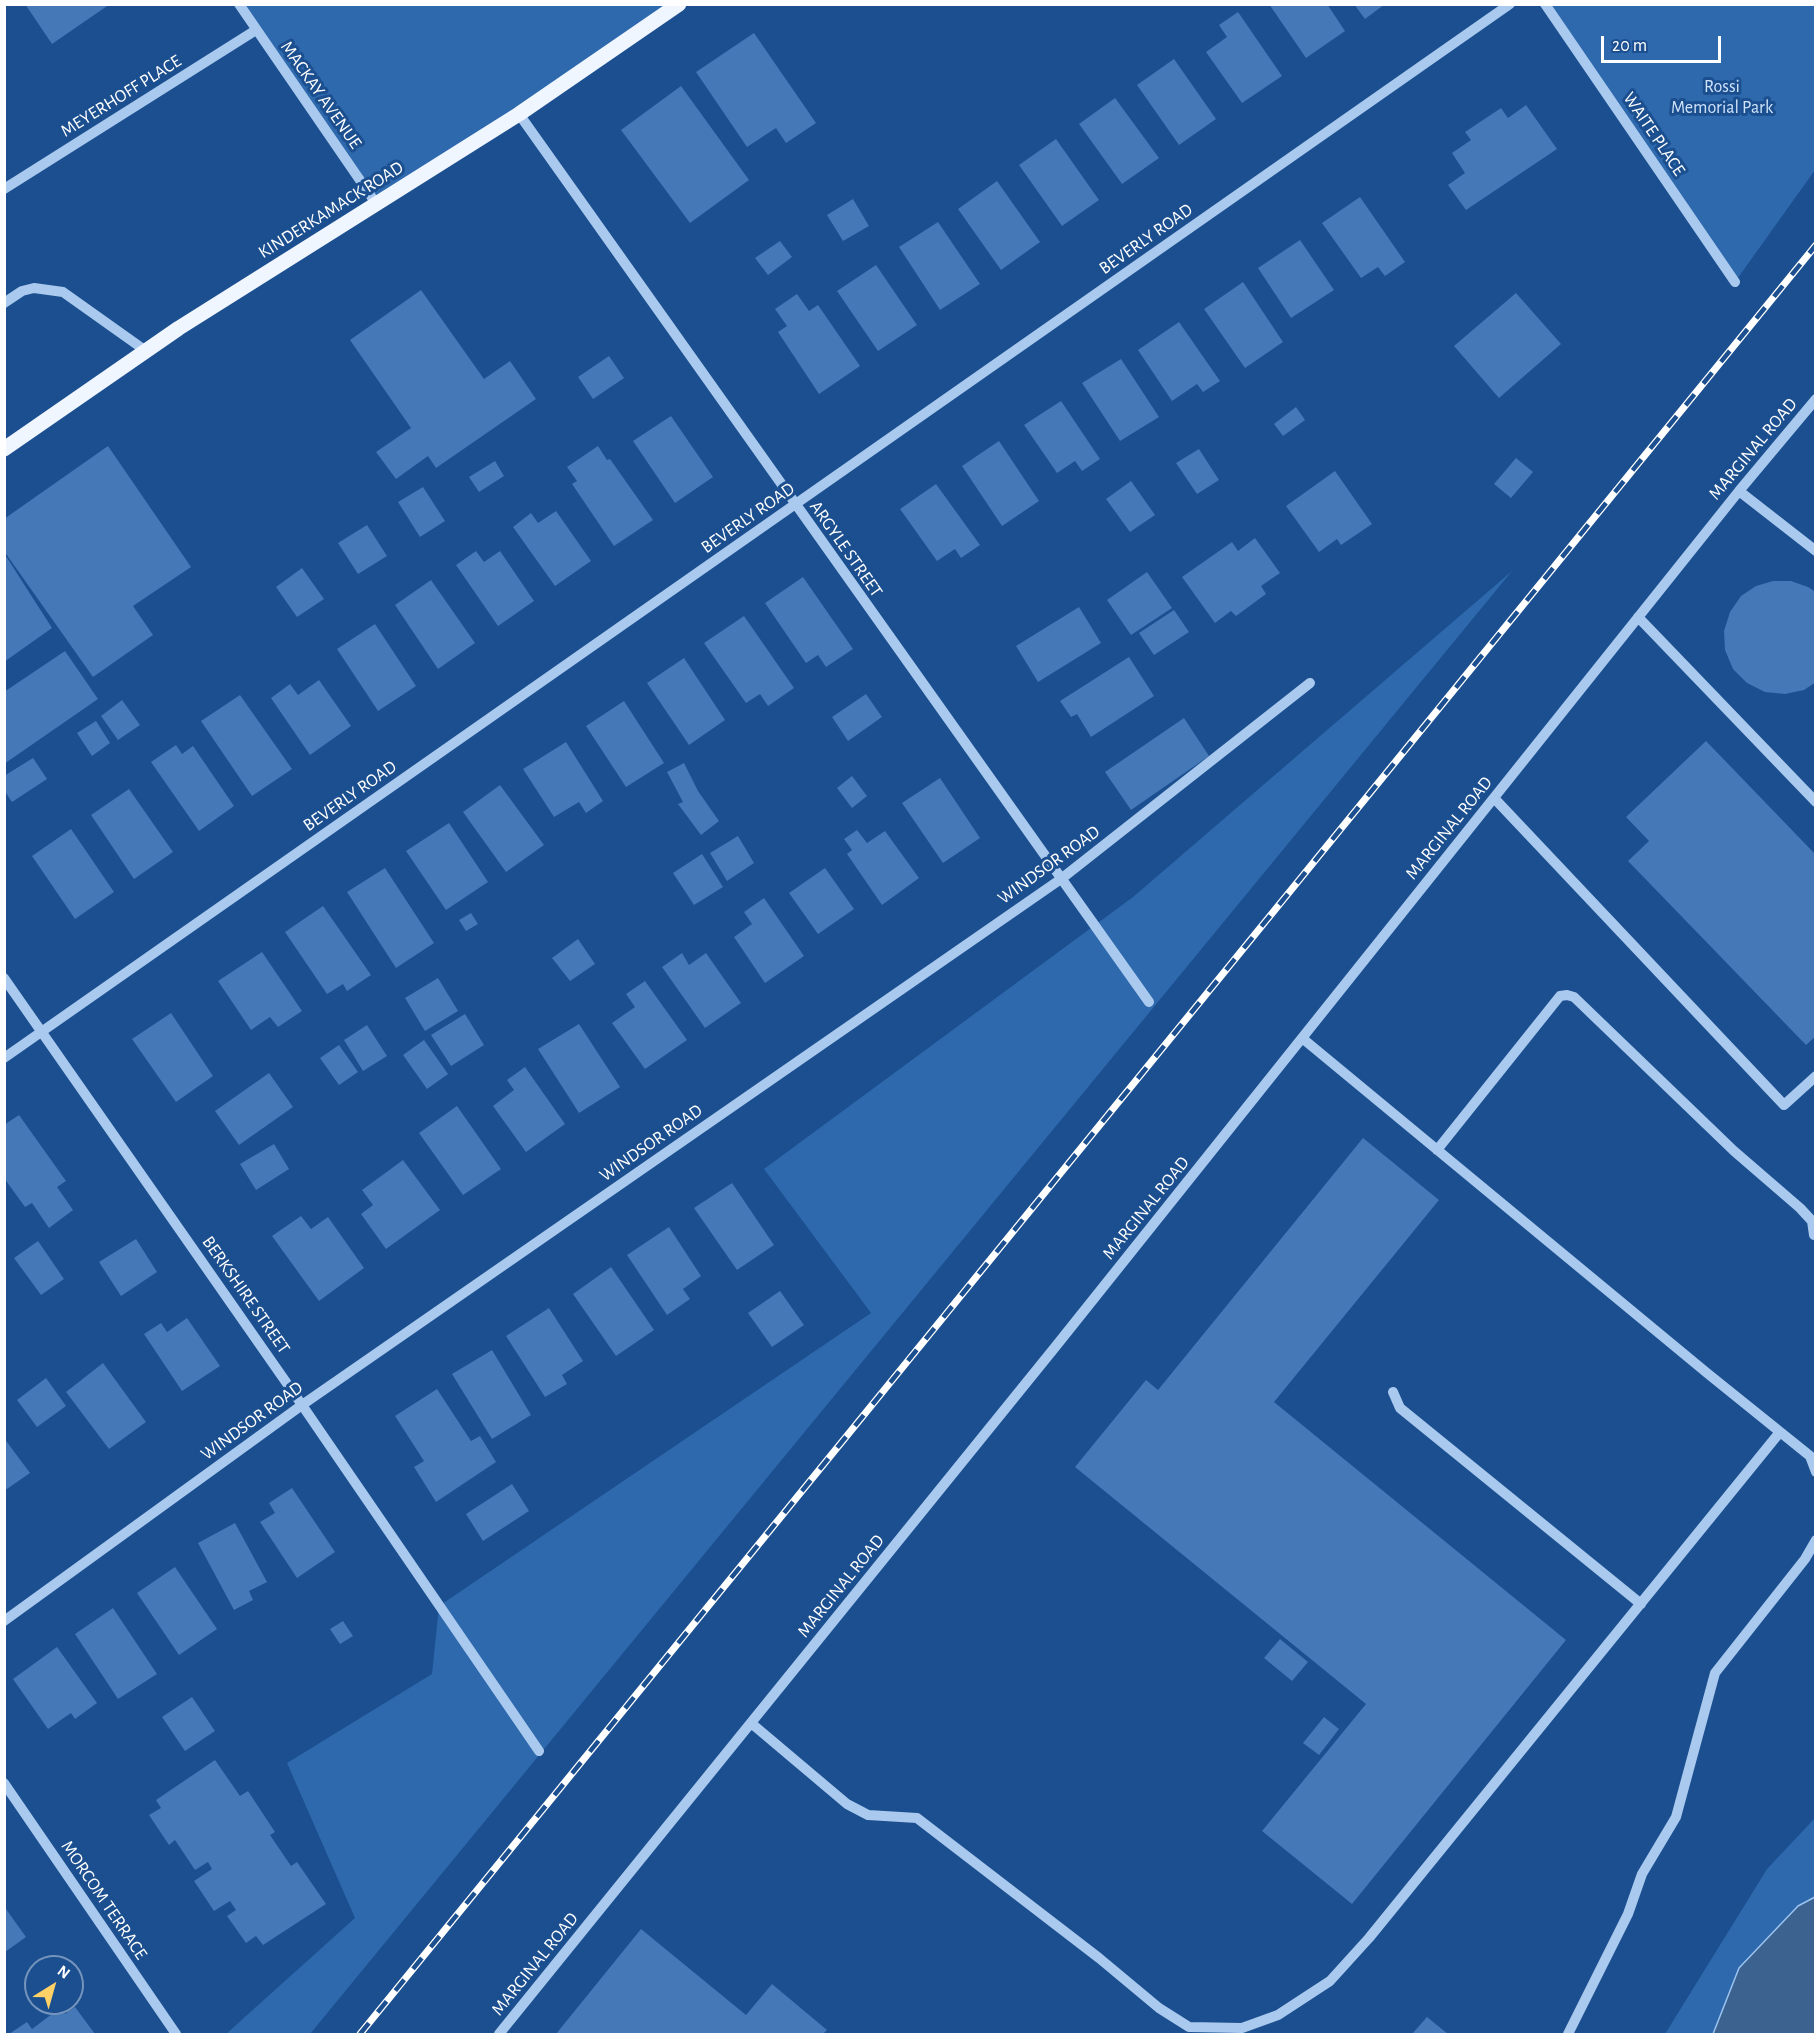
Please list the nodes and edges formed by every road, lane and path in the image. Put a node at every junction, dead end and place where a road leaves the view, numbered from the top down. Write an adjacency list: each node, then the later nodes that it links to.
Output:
1 (239, 4): 5 (street, MACKAY AVENUE)
2 (679, 4): 6 (main road, KINDERKAMACK ROAD)
3 (1510, 4): 15 (street, BEVERLY ROAD)
4 (1545, 4): 9 (street, WAITE PLACE)
5 (256, 30): 7 (street, MEYERHOFF PLACE); 8 (street, MACKAY AVENUE)
6 (519, 114): 8 (main road, KINDERKAMACK ROAD); 15 (street, ARGYLE STREET)
7 (4, 189)
8 (377, 205): 11 (main road, KINDERKAMACK ROAD)
9 (1735, 282)
10 (4, 303): 11 (street)
11 (146, 351): 13 (main road, KINDERKAMACK ROAD)
12 (1815, 399): 14 (street, MARGINAL ROAD)
13 (4, 449)
14 (1739, 491): 16 (street); 17 (street, MARGINAL ROAD)
15 (795, 505): 21 (street, ARGYLE STREET); 24 (street, BEVERLY ROAD)
16 (1815, 551)
17 (1638, 617): 19 (street, MARGINAL ROAD); 20 (street)
18 (1310, 683): 21 (street, WINDSOR ROAD)
19 (1494, 798): 25 (street, MARGINAL ROAD); 27 (street)
20 (1815, 802)
21 (1061, 879): 23 (street, ARGYLE STREET); 31 (street, WINDSOR ROAD)
22 (4, 978): 24 (street, BERKSHIRE STREET)
23 (1149, 1002)
24 (42, 1032): 26 (street, BEVERLY ROAD); 31 (street, BERKSHIRE STREET)
25 (1302, 1038): 28 (street); 38 (street, MARGINAL ROAD)
26 (4, 1058)
27 (1815, 1076)
28 (1437, 1150): 29 (street); 32 (street)
29 (1815, 1235)
30 (1393, 1392): 36 (street)
31 (302, 1405): 37 (street, WINDSOR ROAD); 39 (street, BERKSHIRE STREET)
32 (1780, 1432): 33 (street); 36 (street)
33 (1813, 1453): 34 (street)
34 (1815, 1472)
35 (1815, 1540): 44 (street)
36 (1641, 1604): 41 (street)
37 (4, 1621)
38 (751, 1723): 41 (street); 43 (street, MARGINAL ROAD)
39 (539, 1751)
40 (4, 1783): 42 (street, MORCOM TERRACE)
41 (1258, 2030)
42 (176, 2034)
43 (499, 2034)
44 (1568, 2034)

